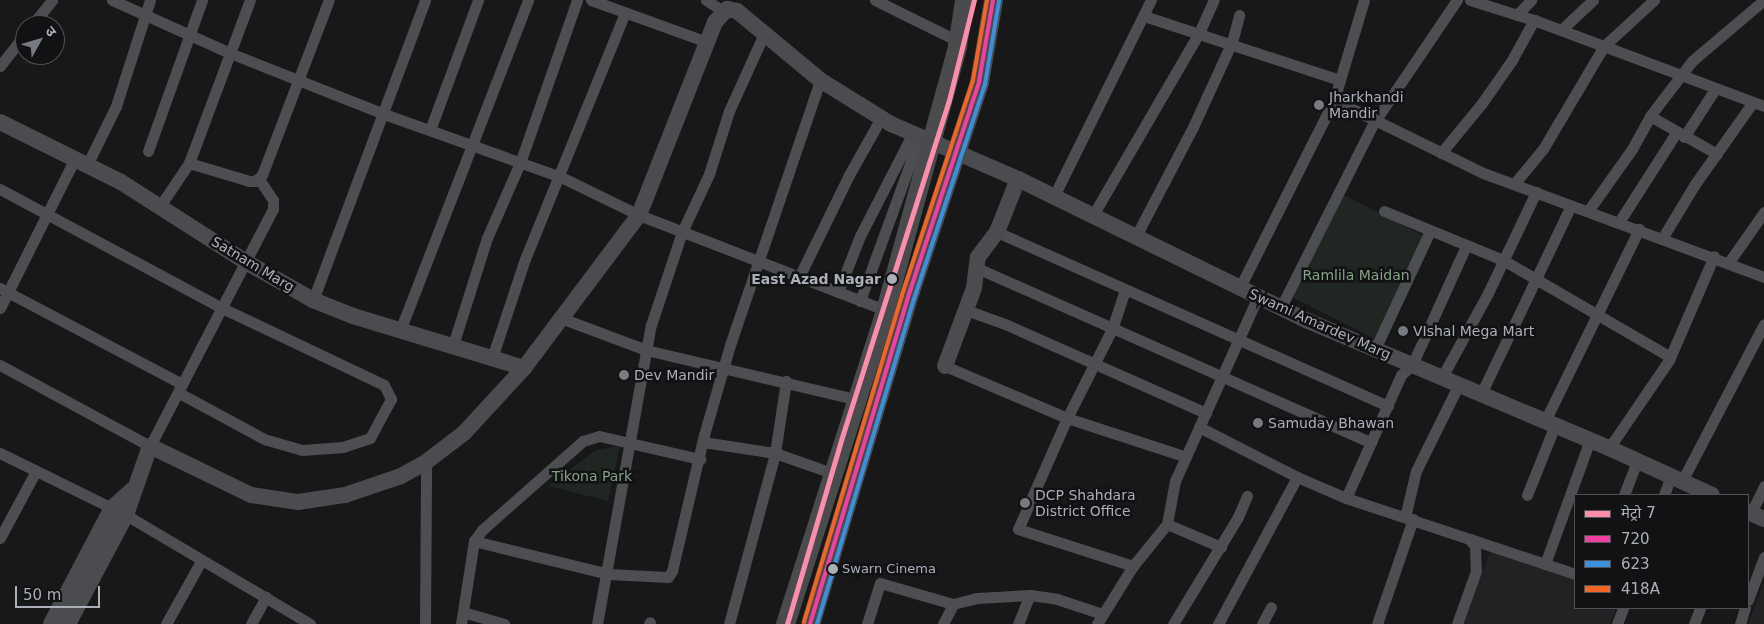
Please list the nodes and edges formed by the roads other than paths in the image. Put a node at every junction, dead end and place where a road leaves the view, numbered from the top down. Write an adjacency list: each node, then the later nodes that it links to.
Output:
1 (52, 0): 27 (street)
2 (112, 0): 30 (street)
3 (150, 0): 30 (street)
4 (202, 0): 36 (street)
5 (250, 0): 42 (street)
6 (329, 0): 45 (street)
7 (425, 0): 51 (street)
8 (478, 0): 56 (street)
9 (528, 0): 59 (street)
10 (577, 0): 66 (street)
11 (591, 0): 26 (street)
12 (706, 0): 25 (street)
13 (875, 0): 37 (street)
14 (964, 0): 37 (main road)
15 (993, 0): 61 (main road)
16 (1151, 0): 31 (street)
17 (1214, 0): 34 (street)
18 (1364, 0): 47 (street)
19 (1456, 0): 54 (street)
20 (1531, 0): 29 (street)
21 (1593, 0): 33 (street)
22 (1654, 0): 40 (street)
23 (1764, 0): 44 (street)
24 (1478, 1): 29 (street)
25 (734, 7): 35 (street, Swami Amardev Marg); 38 (street)
26 (625, 13): 38 (street); 67 (street)
27 (40, 15)
28 (1239, 15): 39 (street)
29 (1516, 15): 32 (street)
30 (143, 16): 36 (street); 64 (street)
31 (1144, 16): 34 (street); 73 (street)
32 (1534, 20): 33 (street); 62 (street)
33 (1561, 30): 40 (street)
34 (1199, 33): 39 (street); 80 (street)
35 (764, 34): 46 (street, Swami Amardev Marg); 85 (street)
36 (188, 36): 42 (street); 60 (street)
37 (958, 41): 58 (main road)
38 (707, 42): 79 (street)
39 (1232, 42): 47 (street); 87 (street)
40 (1604, 46): 44 (street); 70 (street)
41 (15, 47): 43 (street)
42 (230, 53): 45 (street); 65 (street)
43 (0, 66)
44 (1680, 76): 48 (street); 52 (street)
45 (297, 79): 51 (street); 68 (street)
46 (820, 80): 53 (street, Swami Amardev Marg); 92 (street)
47 (1340, 80): 49 (street)
48 (1715, 89): 50 (street); 57 (street)
49 (1334, 100): 54 (street); 99 (street)
50 (1759, 101): 63 (street)
51 (384, 114): 56 (street); 104 (street)
52 (1650, 116): 57 (street); 77 (street)
53 (881, 118): 58 (street, Swami Amardev Marg); 96 (street)
54 (1375, 120): 62 (street); 106 (street)
55 (0, 122): 64 (street, Satnam Marg)
56 (430, 130): 59 (street)
57 (1680, 135): 63 (street); 82 (street)
58 (922, 137): 61 (street, Swami Amardev Marg); 102 (street); 105 (street); 109 (main road)
59 (471, 145): 66 (street); 114 (street)
60 (148, 151)
61 (956, 151): 69 (street, Swami Amardev Marg); 197 (main road)
62 (1441, 153): 70 (street)
63 (1717, 154): 88 (street)
64 (81, 162): 75 (street, Satnam Marg); 81 (street)
65 (189, 163): 68 (street); 75 (street)
66 (520, 163): 67 (street); 117 (street)
67 (561, 177): 79 (street); 121 (street)
68 (258, 179): 93 (street)
69 (1018, 179): 73 (street, Swami Amardev Marg); 86 (street)
70 (1514, 184): 72 (street)
71 (0, 189): 81 (street)
72 (1536, 192): 74 (street); 91 (street)
73 (1054, 196): 80 (street, Swami Amardev Marg)
74 (1571, 205): 77 (street); 98 (street)
75 (160, 206): 93 (street, Satnam Marg)
76 (1384, 211): 84 (street)
77 (1588, 211): 82 (street)
78 (1764, 212): 94 (street)
79 (639, 215): 85 (street); 112 (street)
80 (1093, 215): 87 (street, Swami Amardev Marg)
81 (46, 216): 100 (street); 108 (street)
82 (1619, 222): 83 (street)
83 (1639, 229): 88 (street); 111 (street)
84 (1430, 231): 89 (street); 118 (street)
85 (682, 232): 92 (street); 119 (street)
86 (997, 232): 95 (street); 101 (street)
87 (1136, 236): 99 (street, Swami Amardev Marg)
88 (1663, 238): 90 (street)
89 (1466, 246): 91 (street); 124 (street)
90 (1714, 256): 94 (street); 120 (street)
91 (1503, 260): 98 (street); 129 (street)
92 (756, 261): 96 (street); 127 (street)
93 (246, 262): 104 (street, Satnam Marg); 108 (street)
94 (1728, 262): 97 (street)
95 (977, 268): 110 (street); 115 (street)
96 (799, 277): 102 (street)
97 (1764, 277)
98 (1536, 278): 111 (street); 133 (street)
99 (1240, 287): 103 (street, Swami Amardev Marg)
100 (4, 290): 107 (street); 132 (street)
101 (1125, 290): 115 (street); 116 (street)
102 (838, 292): 105 (street)
103 (1258, 296): 106 (street, Swami Amardev Marg); 116 (street)
104 (313, 300): 114 (street, Satnam Marg)
105 (860, 301): 109 (street)
106 (1281, 307): 118 (street, Swami Amardev Marg)
107 (0, 308)
108 (222, 308): 132 (street); 132 (street)
109 (885, 310): 134 (main road)
110 (966, 310): 123 (street); 125 (street)
111 (1596, 314): 120 (street); 138 (street)
112 (561, 318): 119 (street); 126 (street)
113 (1764, 324): 155 (street)
114 (401, 328): 117 (street, Satnam Marg)
115 (1112, 329): 123 (street); 128 (street)
116 (1237, 342): 128 (street); 135 (street)
117 (454, 345): 121 (street, Satnam Marg)
118 (1375, 349): 124 (street, Swami Amardev Marg)
119 (646, 350): 127 (street); 142 (street)
120 (1670, 357): 145 (street)
121 (492, 358): 126 (street, Satnam Marg)
122 (0, 365): 144 (street)
123 (1094, 365): 136 (street); 137 (street)
124 (1412, 365): 129 (street, Swami Amardev Marg); 135 (street)
125 (945, 366): 137 (street)
126 (524, 368): 151 (street)
127 (723, 368): 130 (street); 141 (street)
128 (1222, 375): 136 (street); 143 (street)
129 (1442, 377): 131 (street, Swami Amardev Marg)
130 (786, 381): 134 (street); 147 (street)
131 (1459, 384): 133 (street, Swami Amardev Marg); 165 (street)
132 (180, 389): 144 (street)
133 (1481, 394): 138 (street, Swami Amardev Marg)
134 (856, 399): 153 (main road)
135 (1388, 406): 143 (street)
136 (1206, 413): 139 (street)
137 (1067, 418): 148 (street); 174 (street)
138 (1550, 423): 140 (street, Swami Amardev Marg); 161 (street)
139 (1199, 427): 148 (street); 154 (street)
140 (1590, 440): 145 (street, Swami Amardev Marg); 173 (street)
141 (703, 442): 147 (street); 149 (street)
142 (630, 443): 149 (street); 169 (street); 175 (street)
143 (1371, 443): 162 (street)
144 (150, 446): 151 (street); 163 (street)
145 (1609, 448): 150 (street, Swami Amardev Marg)
146 (0, 453): 152 (street)
147 (775, 453): 153 (street); 195 (street)
148 (1186, 457): 166 (street)
149 (700, 459): 175 (street)
150 (1637, 460): 155 (street, Swami Amardev Marg); 157 (street)
151 (426, 462): 192 (street)
152 (36, 471): 163 (street); 167 (street)
153 (832, 473): 196 (main road)
154 (1297, 477): 162 (street); 202 (street)
155 (1676, 479): 158 (street); 159 (street, Swami Amardev Marg)
156 (1764, 486): 164 (street)
157 (1624, 494)
158 (1665, 494)
159 (1710, 494)
160 (1247, 496): 170 (street)
161 (1527, 496)
162 (1346, 498): 165 (street)
163 (119, 512): 172 (street); 187 (street); 188 (street)
164 (1754, 515)
165 (1409, 518): 168 (street); 204 (street)
166 (1167, 524): 170 (street); 174 (street)
167 (0, 538)
168 (1469, 539): 173 (street); 205 (street)
169 (474, 541): 175 (street); 185 (street)
170 (1221, 547): 201 (street)
171 (1764, 557): 179 (street)
172 (201, 561): 178 (street); 189 (street)
173 (1545, 564): 176 (street)
174 (1133, 566): 186 (street)
175 (608, 574): 194 (street)
176 (1574, 574)
177 (1030, 595): 180 (street); 186 (street); 200 (street)
178 (266, 597): 190 (street); 191 (street)
179 (1749, 597)
180 (953, 604): 198 (street); 199 (street)
181 (1271, 607): 203 (street)
182 (1623, 609): 206 (street)
183 (1700, 609): 207 (street)
184 (1745, 609): 208 (street)
185 (462, 618): 193 (street)
186 (1099, 619)
187 (51, 624)
188 (68, 624)
189 (166, 624)
190 (251, 624)
191 (310, 624)
192 (425, 624)
193 (504, 624)
194 (596, 624)
195 (729, 624)
196 (785, 624)
197 (810, 624)
198 (867, 624)
199 (943, 624)
200 (1018, 624)
201 (1173, 624)
202 (1218, 624)
203 (1262, 624)
204 (1377, 624)
205 (1457, 624)
206 (1617, 624)
207 (1694, 624)
208 (1740, 624)

